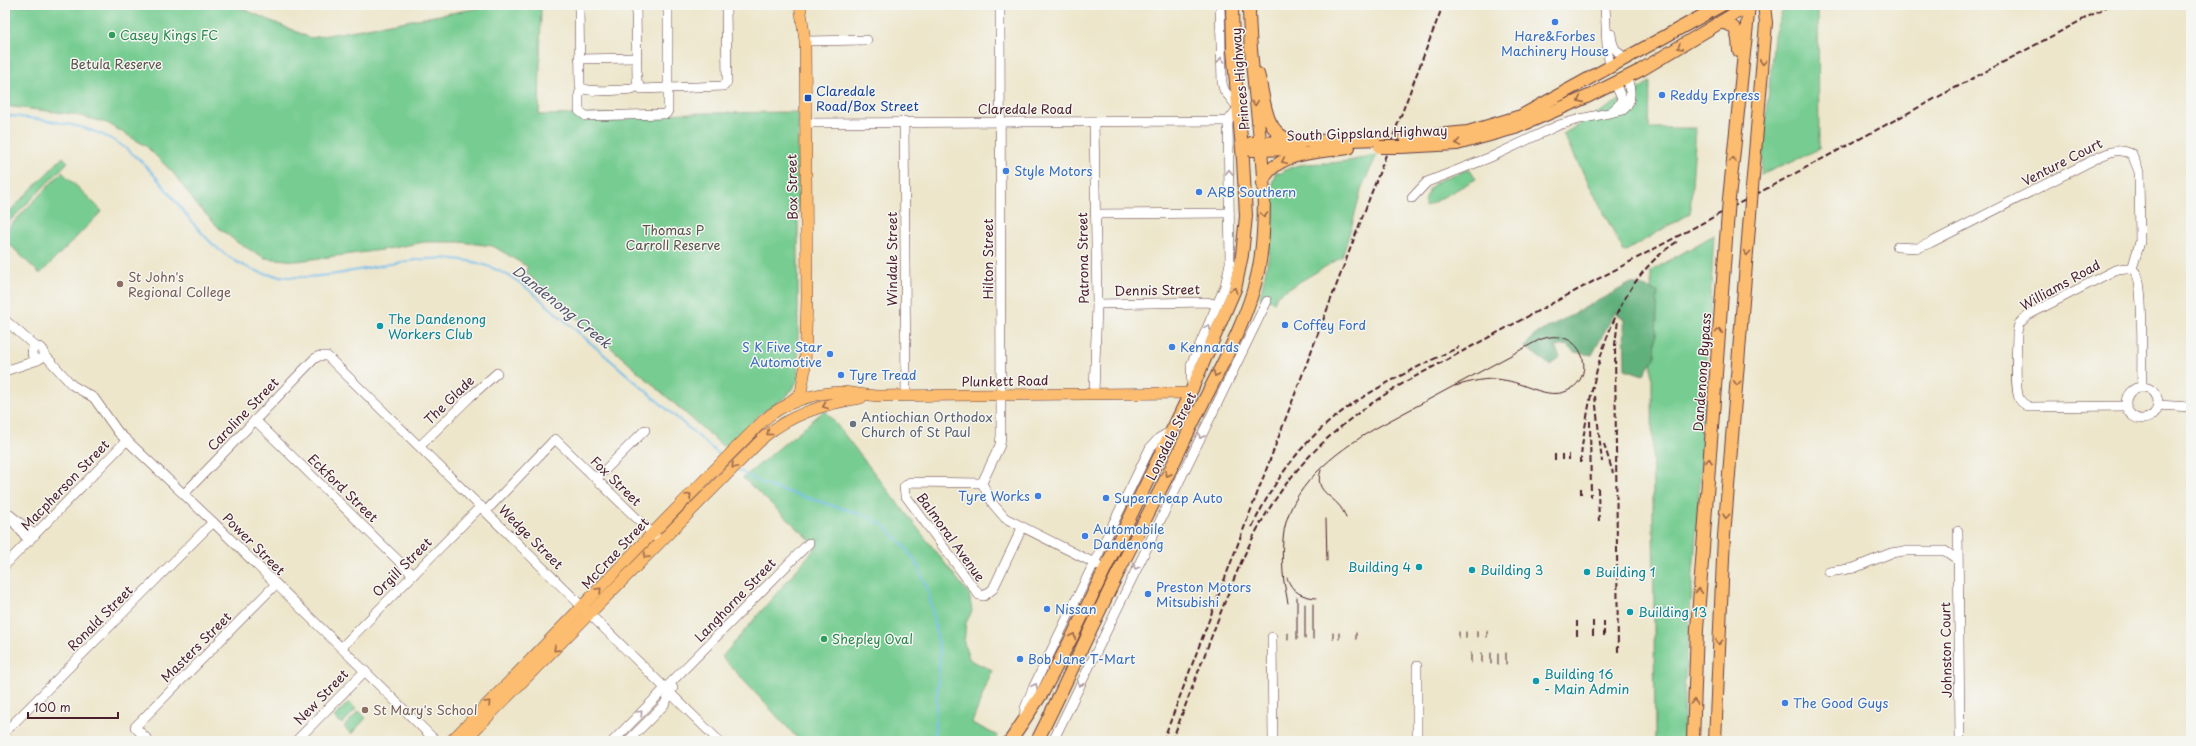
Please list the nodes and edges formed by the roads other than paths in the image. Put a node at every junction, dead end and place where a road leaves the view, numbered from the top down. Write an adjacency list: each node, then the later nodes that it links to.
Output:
1 (579, 5): 23 (street)
2 (636, 5): 21 (street)
3 (668, 5): 30 (street)
4 (726, 5): 30 (street)
5 (800, 5): 19 (main road, Box Street)
6 (1000, 5): 36 (street, Hilton Street)
7 (1220, 5): 32 (street, Princes Highway, one-way to 7)
8 (1232, 5): 25 (highway, Princes Highway)
9 (1238, 5): 25 (highway)
10 (1249, 5): 20 (highway, Princes Highway)
11 (1606, 5): 22 (street); 24 (street)
12 (1722, 5): 22 (highway, South Gippsland Highway)
13 (1749, 5): 17 (highway, South Gippsland Highway); 27 (highway, Dandenong Bypass)
14 (1764, 5): 16 (highway)
15 (1774, 5): 16 (highway)
16 (1766, 23): 125 (highway, one-way to 125, bridge)
17 (1718, 25): 26 (highway, South Gippsland Highway, one-way to 26); 27 (highway)
18 (867, 40): 19 (street)
19 (805, 41): 38 (main road, Box Street)
20 (1250, 54): 39 (highway); 42 (highway, Princes Highway, one-way to 42)
21 (636, 58): 23 (street); 29 (street)
22 (1629, 58): 24 (highway, South Gippsland Highway)
23 (579, 59): 31 (street)
24 (1610, 68): 26 (highway); 28 (highway); 41 (highway, South Gippsland Highway)
25 (1234, 69): 32 (highway, Princes Highway)
26 (1626, 77): 28 (highway, South Gippsland Highway); 33 (street)
27 (1742, 80): 124 (highway, Dandenong Bypass, one-way to 27, bridge)
28 (1615, 83): 33 (street); 41 (highway, South Gippsland Highway, one-way to 41)
29 (638, 86): 30 (street); 31 (street)
30 (668, 88): 31 (street)
31 (582, 89)
32 (1238, 108): 35 (street); 43 (highway, Princes Highway)
33 (1610, 113): 46 (street)
34 (904, 121): 36 (street, Claredale Road); 38 (street, Claredale Road); 64 (street, Windale Street)
35 (1228, 121): 37 (street, Claredale Road); 47 (street, Lonsdale Street, one-way to 35)
36 (1001, 122): 37 (street, Claredale Road); 65 (street, Hilton Street)
37 (1094, 122): 48 (street, Patrona Street)
38 (805, 123): 57 (main road, Box Street)
39 (1292, 140): 40 (highway, South Gippsland Highway); 42 (highway, South Gippsland Highway)
40 (1382, 143): 41 (highway, South Gippsland Highway); 44 (highway, South Gippsland Highway)
41 (1403, 143)
42 (1259, 146): 43 (highway, South Gippsland Highway); 44 (highway, South Gippsland Highway); 45 (highway, Lonsdale Street)
43 (1242, 147): 62 (highway, Lonsdale Street, one-way to 43)
44 (1349, 148): 45 (highway, one-way to 45)
45 (1262, 183): 67 (highway, Lonsdale Street, one-way to 67)
46 (1412, 198)
47 (1229, 213): 48 (street); 53 (street, Lonsdale Street)
48 (1095, 214): 52 (street, Patrona Street)
49 (1897, 247): 50 (street, Venture Court)
50 (2132, 269): 60 (street); 70 (street, Williams Road)
51 (1267, 301): 68 (street, Lonsdale Street)
52 (1097, 304): 53 (street, Dennis Street); 61 (street, Patrona Street)
53 (1218, 305): 62 (street, Lonsdale Street, one-way to 53)
54 (5, 320): 55 (street, Power Street)
55 (36, 355): 58 (street); 78 (street, Power Street)
56 (322, 355): 74 (street, Caroline Street); 79 (street, Wedge Street)
57 (805, 369): 66 (main road, Box Street); 72 (main road, Box Street)
58 (5, 371)
59 (497, 373): 79 (street, The Glade)
60 (2142, 387): 69 (street); 70 (street)
61 (1094, 394): 62 (main road, Plunkett Road); 65 (main road, Plunkett Road)
62 (1190, 394): 67 (highway); 76 (highway, Lonsdale Street)
63 (877, 396): 64 (main road, Plunkett Road); 66 (main road, Plunkett Road); 73 (main road, Plunkett Road, one-way to 73)
64 (906, 396): 65 (main road, Plunkett Road)
65 (1001, 396): 84 (street, Hilton Street)
66 (809, 398): 72 (main road, McCrae Street); 73 (main road)
67 (1205, 398): 68 (street); 80 (highway, Lonsdale Street)
68 (1217, 403): 82 (street, Lonsdale Street, one-way to 82)
69 (2157, 405): 70 (street); 71 (street)
70 (2126, 406)
71 (2191, 407)
72 (779, 409): 81 (main road, McCrae Street)
73 (795, 417): 81 (main road, McCrae Street, one-way to 81)
74 (255, 420): 85 (street, Caroline Street); 100 (street, Eckford Street)
75 (645, 430): 83 (street)
76 (1172, 431): 95 (street, Lonsdale Street); 97 (highway, Lonsdale Street)
77 (555, 439): 83 (street, Fox Street); 86 (street, Orgill Street)
78 (127, 440): 85 (street, Power Street); 92 (street, Macpherson Street)
79 (420, 446): 86 (street, Wedge Street)
80 (1182, 446): 82 (street); 99 (highway, Lonsdale Street, one-way to 99)
81 (742, 451): 91 (main road, McCrae Street)
82 (1184, 470): 101 (street, Lonsdale Street, one-way to 101)
83 (596, 479): 91 (street, Fox Street)
84 (982, 483): 89 (street); 89 (street, Balmoral Avenue)
85 (184, 494): 88 (street, Power Street)
86 (483, 508): 100 (street, Orgill Street); 103 (street, Wedge Street)
87 (7, 513): 92 (street)
88 (213, 522): 102 (street, Power Street); 110 (street, Ronald Street)
89 (1022, 528): 95 (street)
90 (1958, 531): 94 (street, Johnston Court)
91 (656, 537): 103 (main road, McCrae Street)
92 (32, 538): 96 (street, Macpherson Street)
93 (809, 543): 108 (street, Langhorne Street)
94 (1957, 559): 98 (street); 126 (street, Johnston Court)
95 (1094, 563): 97 (street); 109 (street, Lonsdale Street, one-way to 95)
96 (5, 565)
97 (1106, 569): 99 (highway); 109 (highway, Lonsdale Street, one-way to 97)
98 (1829, 572)
99 (1117, 574): 101 (street); 120 (highway, Lonsdale Street)
100 (413, 575): 105 (street, Orgill Street)
101 (1130, 580): 121 (street, Lonsdale Street, one-way to 121)
102 (276, 584): 105 (street, Power Street); 111 (street, Masters Street)
103 (587, 610): 108 (street, Wedge Street); 114 (main road, McCrae Street, one-way to 103); 115 (main road, McCrae Street, one-way to 115)
104 (1272, 637): 122 (street)
105 (342, 647): 107 (street, Power Street)
106 (1417, 666): 123 (street)
107 (365, 671): 112 (street, New Street); 113 (street, Power Street)
108 (669, 690): 116 (street, Langhorne Street, one-way to 108); 117 (street, Langhorne Street); 118 (street, Wedge Street)
109 (1024, 722): 119 (highway, Lonsdale Street)
110 (5, 732)
111 (149, 741)
112 (296, 741)
113 (436, 741)
114 (451, 741)
115 (464, 741)
116 (613, 741)
117 (628, 741)
118 (719, 741)
119 (1010, 741)
120 (1037, 741)
121 (1053, 741)
122 (1273, 741)
123 (1417, 741)
124 (1693, 741)
125 (1715, 741)
126 (1960, 741)

